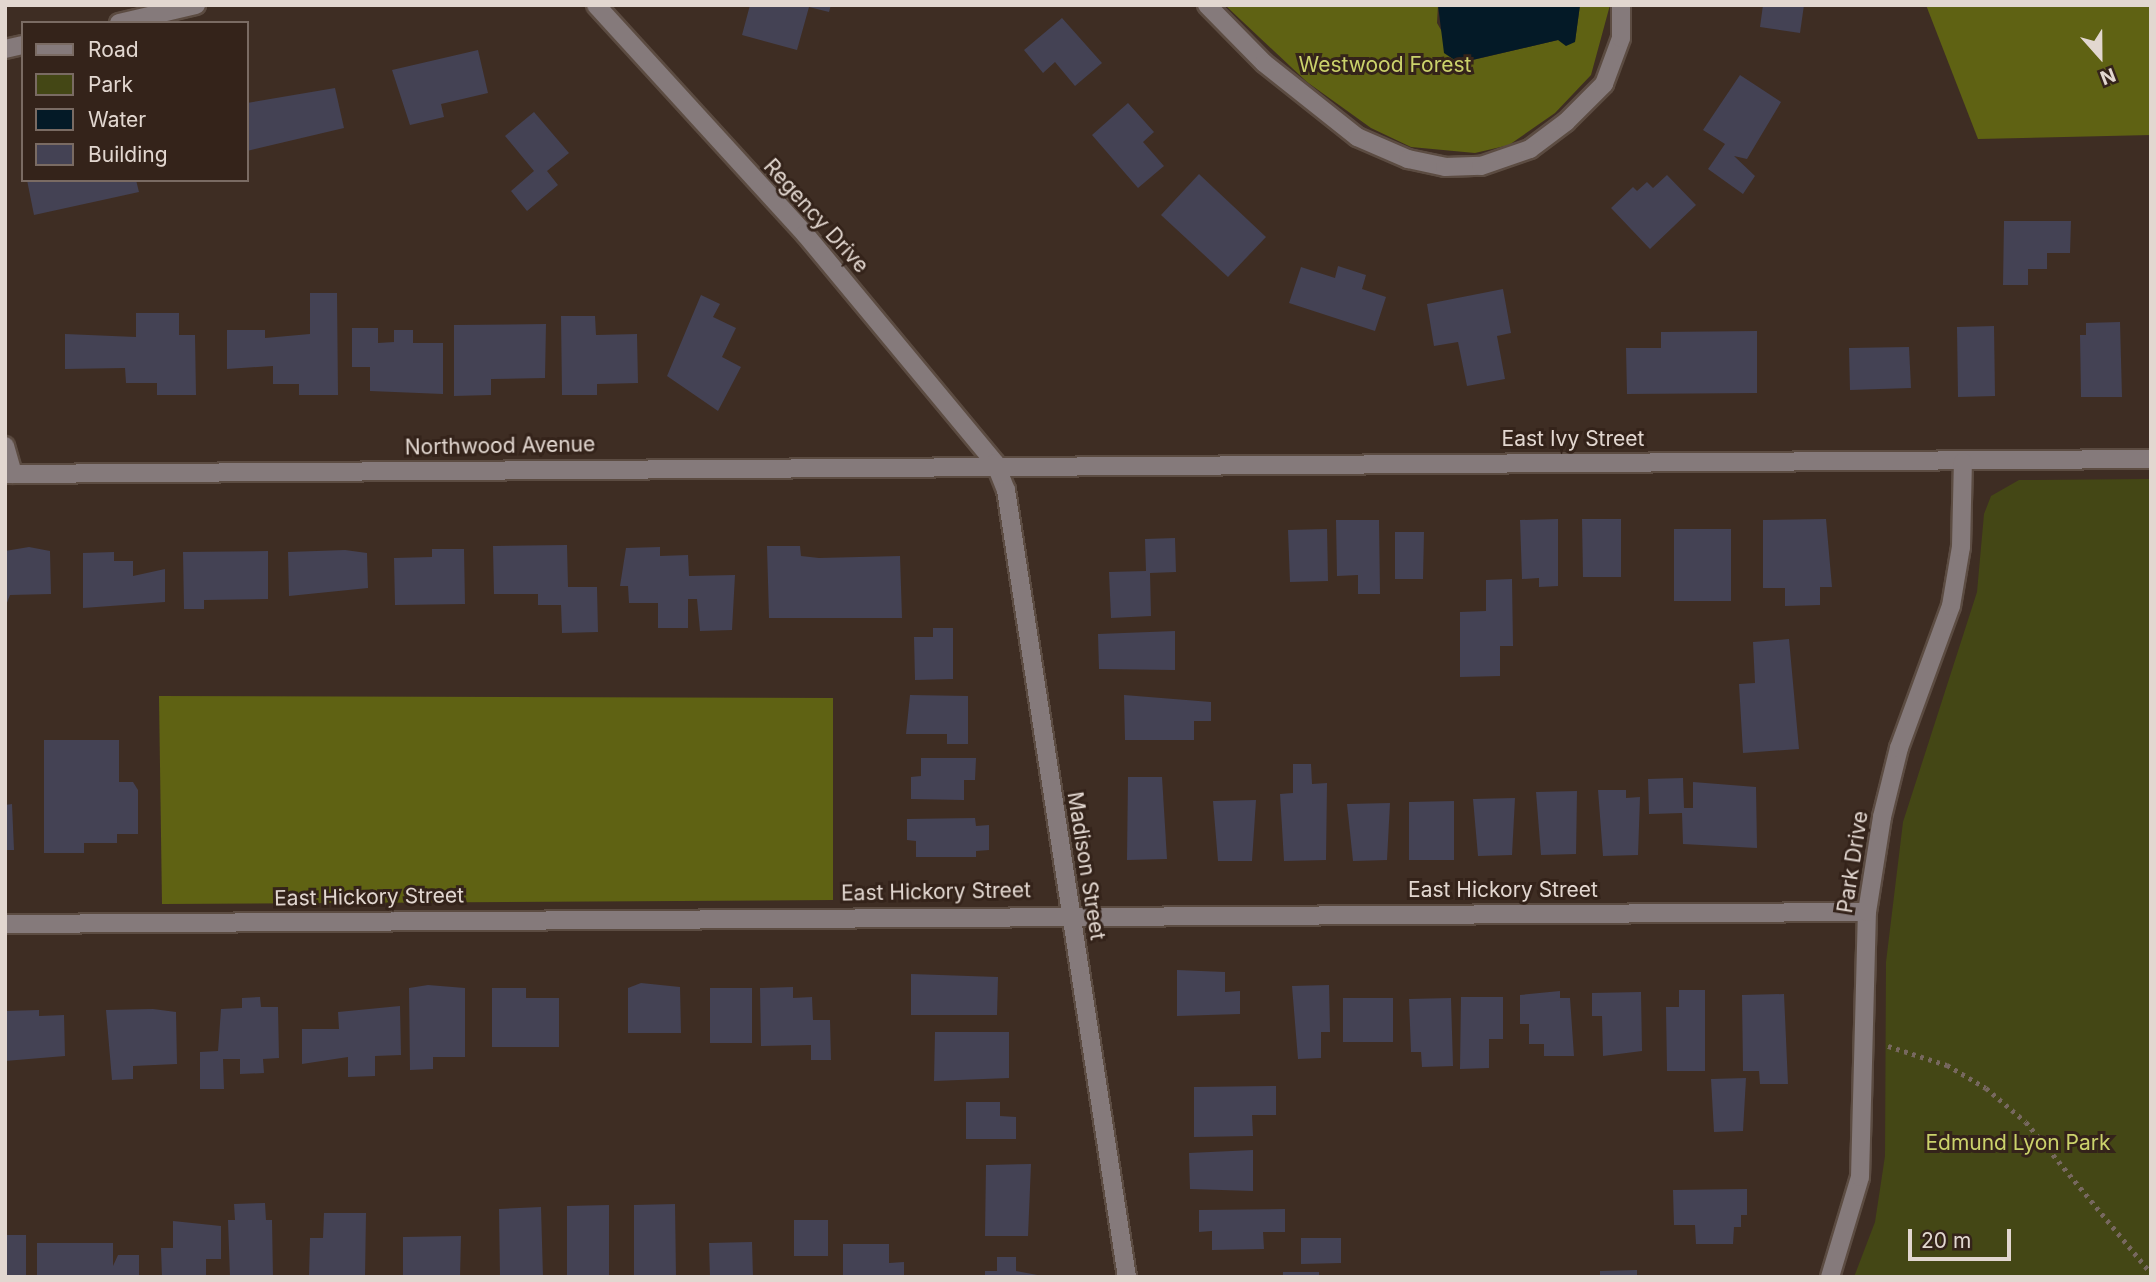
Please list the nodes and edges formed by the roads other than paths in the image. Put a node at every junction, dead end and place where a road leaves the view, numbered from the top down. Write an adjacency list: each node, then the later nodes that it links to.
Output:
1 (196, 5): 5 (street)
2 (596, 5): 9 (street, Regency Drive)
3 (1206, 5): 4 (street)
4 (1621, 5)
5 (128, 21)
6 (5, 446): 10 (street)
7 (2151, 459): 8 (street, East Ivy Street)
8 (1962, 462): 9 (street, East Ivy Street); 11 (street, Park Drive)
9 (995, 463): 10 (street, Northwood Avenue); 12 (street, Madison Street)
10 (9, 474)
11 (1867, 912): 12 (street, East Hickory Street); 15 (street, Park Drive)
12 (1070, 913): 13 (street, East Hickory Street); 14 (street, Madison Street)
13 (5, 924)
14 (1127, 1277)
15 (1830, 1277)

